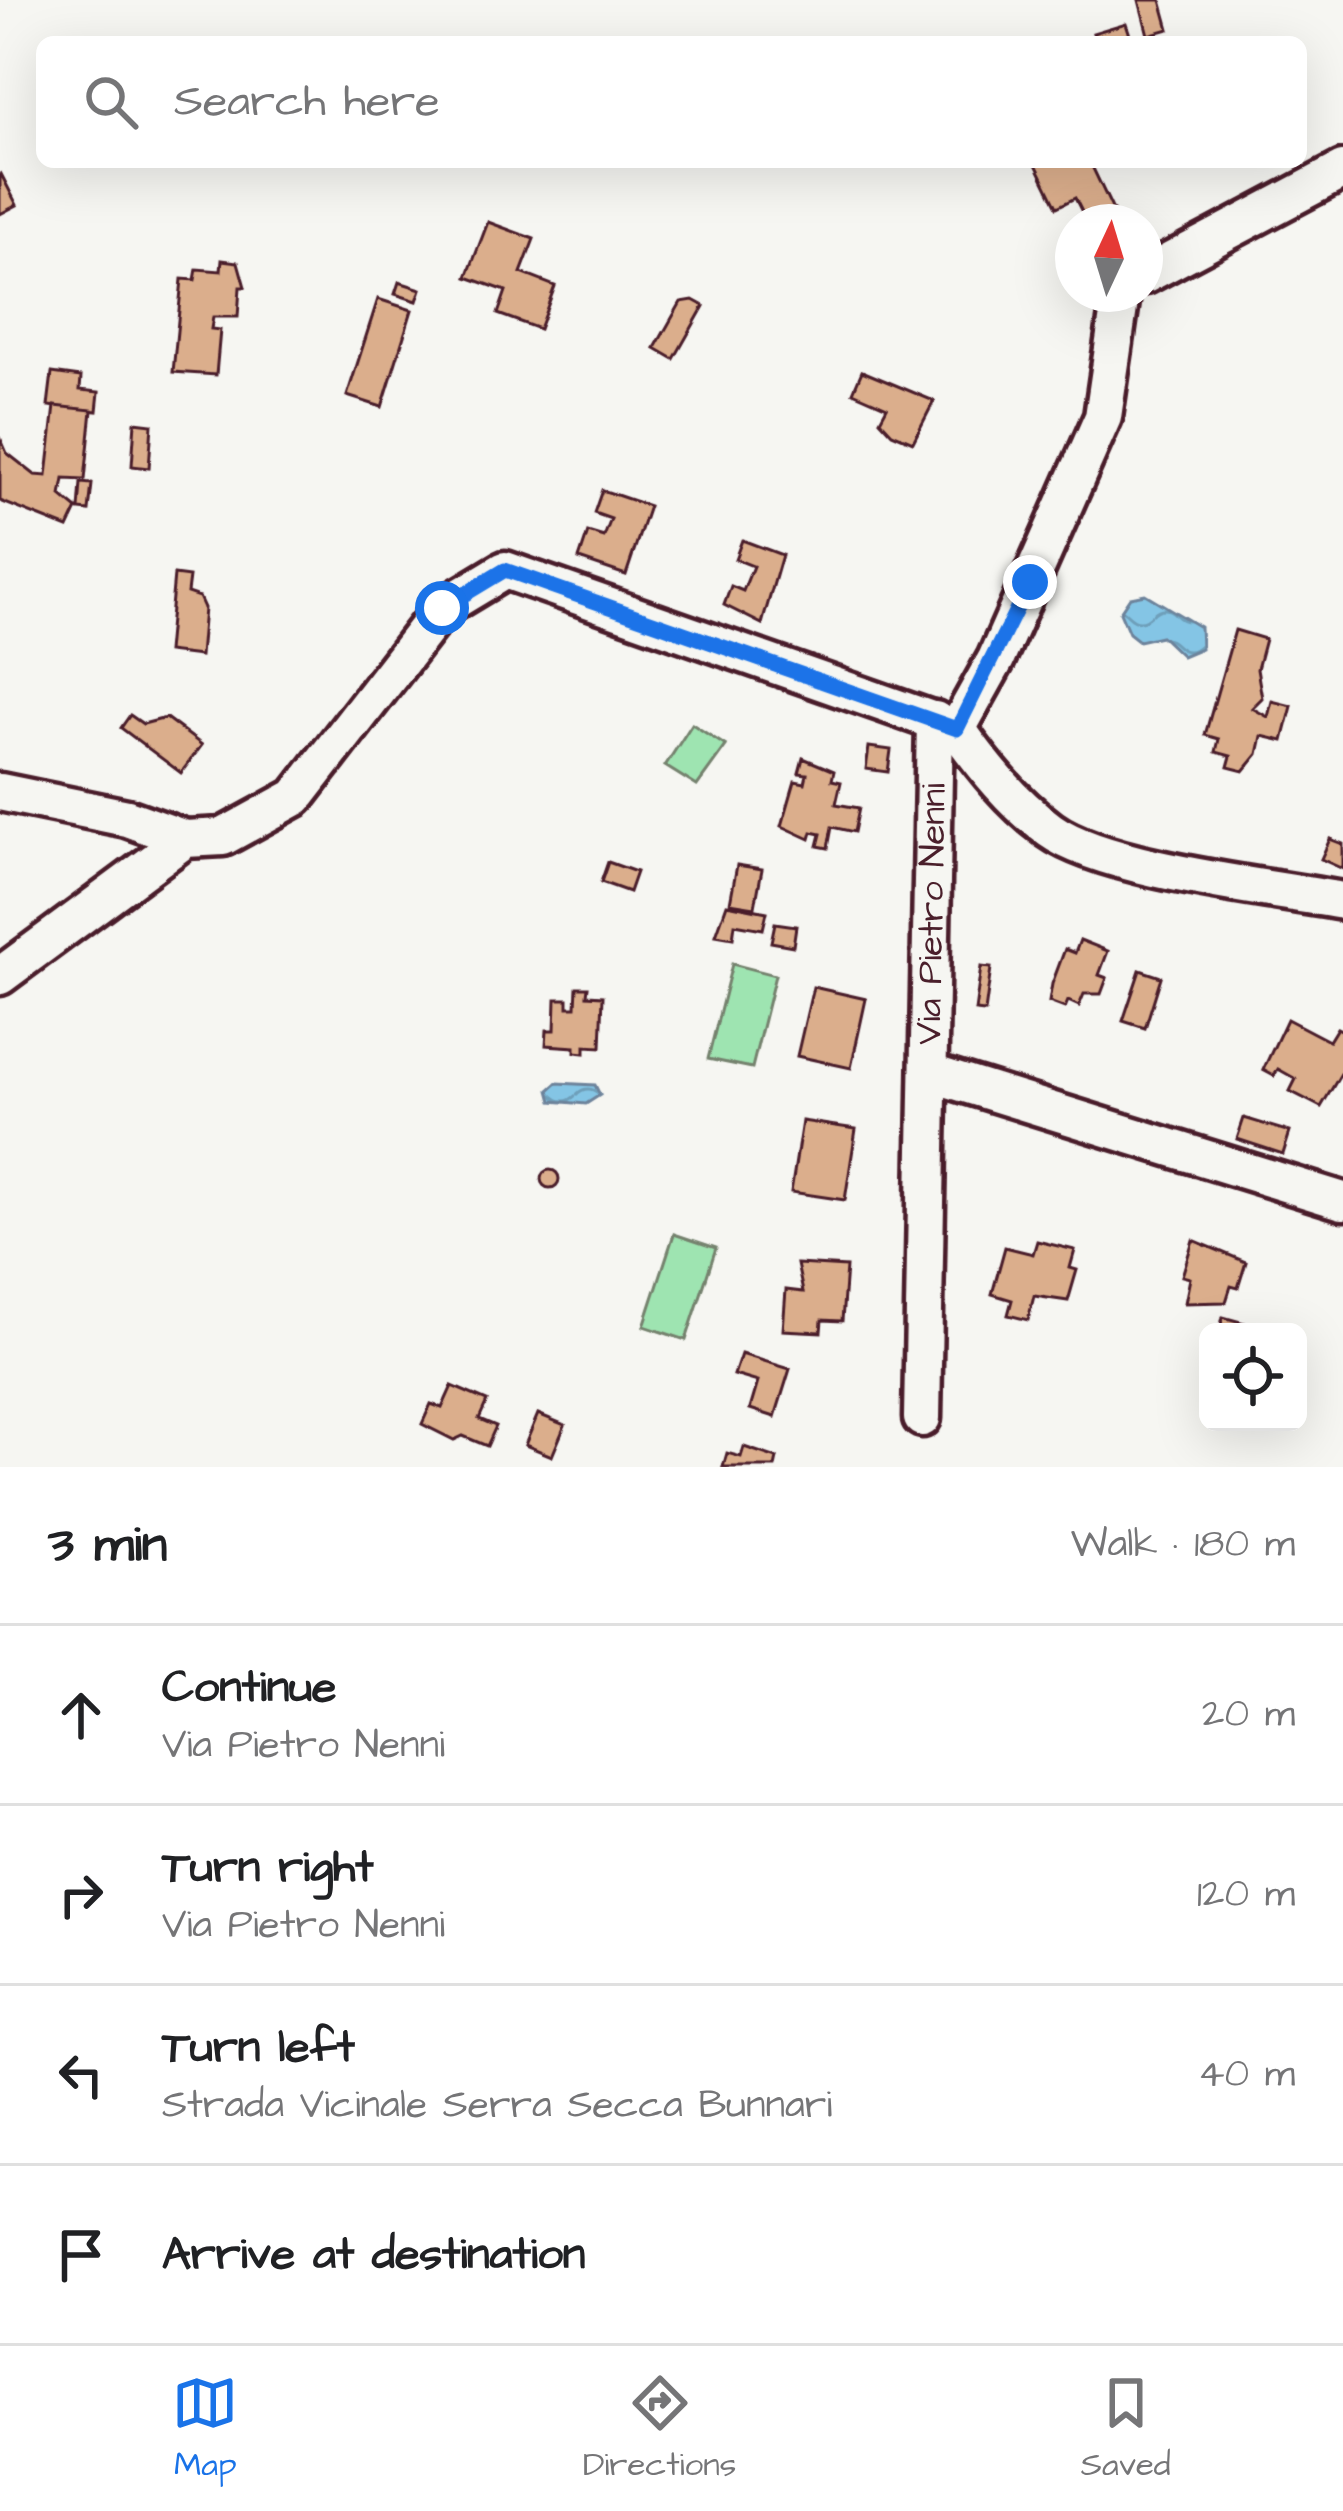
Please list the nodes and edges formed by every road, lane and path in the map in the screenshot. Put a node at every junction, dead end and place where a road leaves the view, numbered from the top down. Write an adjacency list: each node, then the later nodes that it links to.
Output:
1 (1343, 170): 2 (street)
2 (1163, 265)
3 (1118, 312): 4 (street)
4 (946, 725): 6 (street); 7 (street); 9 (street, Via Pietro Nenni)
5 (0, 792): 6 (street)
6 (184, 839): 8 (street)
7 (1343, 901)
8 (0, 976)
9 (930, 1073): 10 (street, Via Pietro Nenni); 11 (street)
10 (1343, 1201)
11 (922, 1418)

